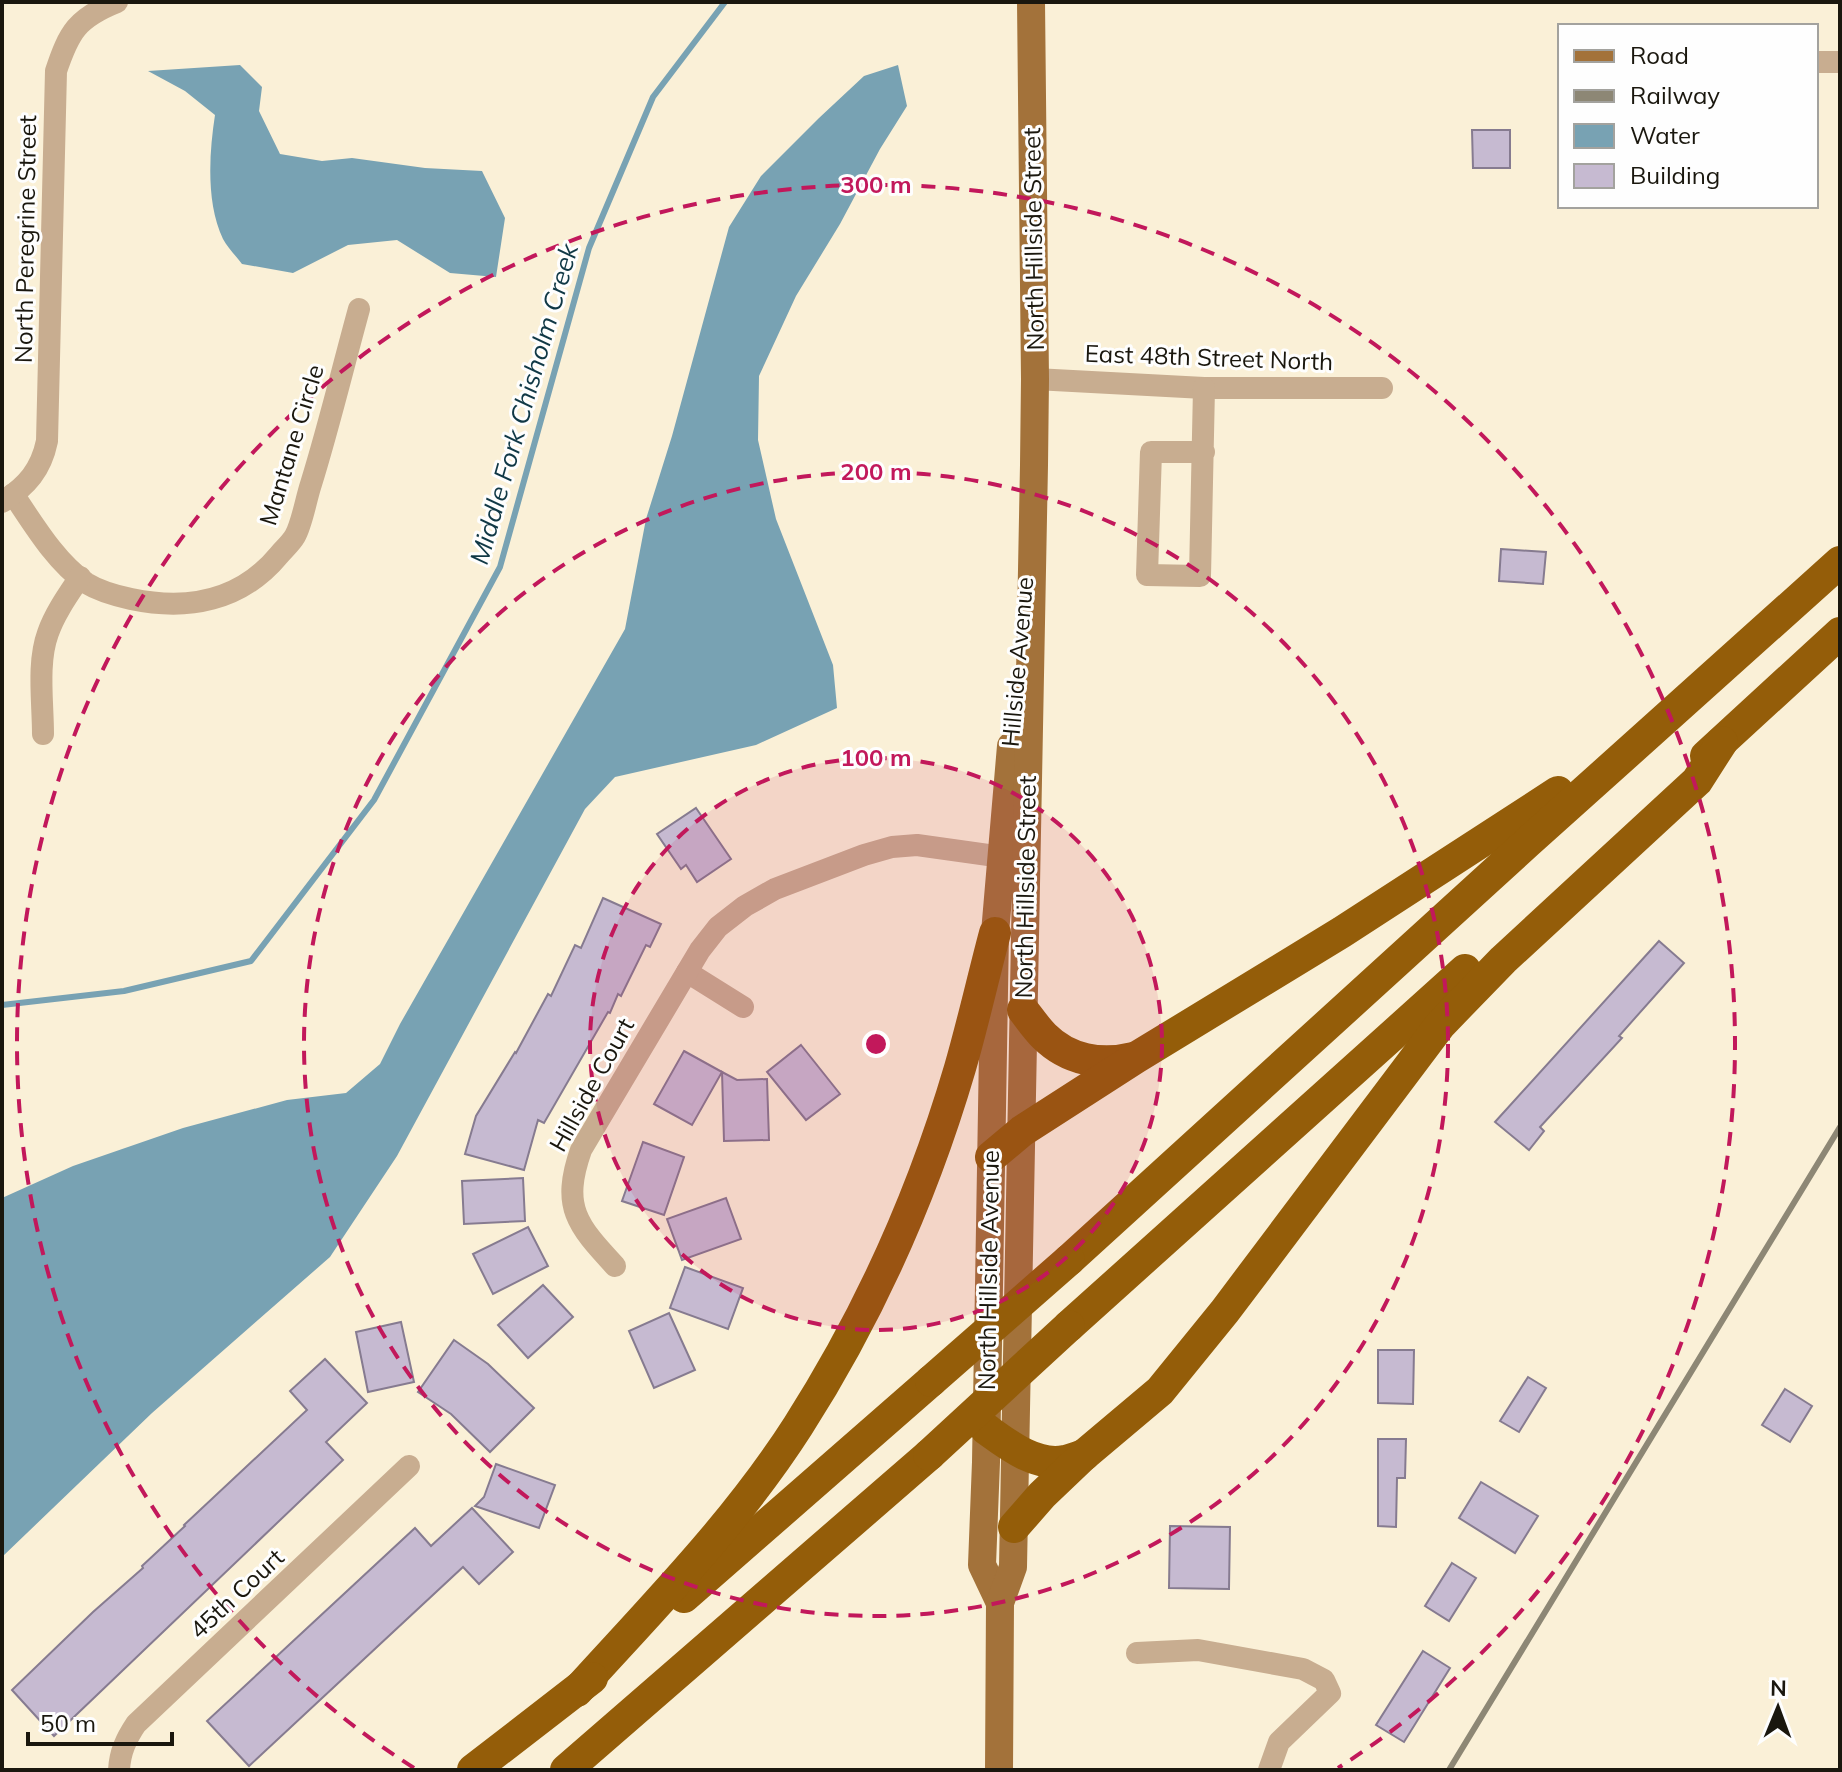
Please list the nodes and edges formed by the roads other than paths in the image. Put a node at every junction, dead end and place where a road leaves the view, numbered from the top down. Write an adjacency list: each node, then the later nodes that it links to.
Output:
1 (117, 2): 11 (street, North Peregrine Street)
2 (1031, 2): 6 (main road, North Hillside Street)
3 (1818, 62): 4 (street)
4 (1840, 62)
5 (359, 309): 13 (street, Mantane Circle)
6 (1035, 379): 7 (street, East 48th Street North); 10 (main road, North Hillside Street)
7 (1204, 388): 8 (street, East 48th Street North); 9 (street)
8 (1382, 388)
9 (1204, 452): 9 (street)
10 (1033, 486): 18 (main road, Hillside Avenue)
11 (8, 498): 13 (street, Mantane Circle)
12 (1840, 562): 15 (highway)
13 (80, 577): 16 (street)
14 (1840, 633): 17 (highway)
15 (1697, 692): 23 (highway); 34 (highway, bridge)
16 (43, 734)
17 (1722, 742): 29 (highway); 37 (highway, bridge)
18 (1014, 858): 19 (main road, Hillside Avenue); 20 (street, Hillside Court); 22 (main road, North Hillside Street)
19 (995, 933): 25 (main road, North Hillside Avenue); 34 (highway)
20 (687, 972): 21 (street); 26 (street, Hillside Court)
21 (743, 1007)
22 (1023, 1010): 23 (highway); 24 (main road, North Hillside Street)
23 (1137, 1057): 24 (highway)
24 (1022, 1131): 25 (highway); 28 (main road, North Hillside Street)
25 (991, 1157): 27 (main road, North Hillside Avenue)
26 (615, 1266)
27 (986, 1429): 28 (highway); 32 (main road, North Hillside Avenue)
28 (1015, 1449): 29 (highway); 31 (main road, North Hillside Street)
29 (1084, 1455): 31 (highway)
30 (409, 1466): 35 (street, 45th Court)
31 (1014, 1527): 32 (main road, North Hillside Street)
32 (1000, 1603): 38 (main road, North Hillside Street)
33 (1137, 1653): 39 (street)
34 (577, 1691): 36 (highway)
35 (119, 1770)
36 (473, 1770)
37 (566, 1770)
38 (999, 1770)
39 (1269, 1770)

